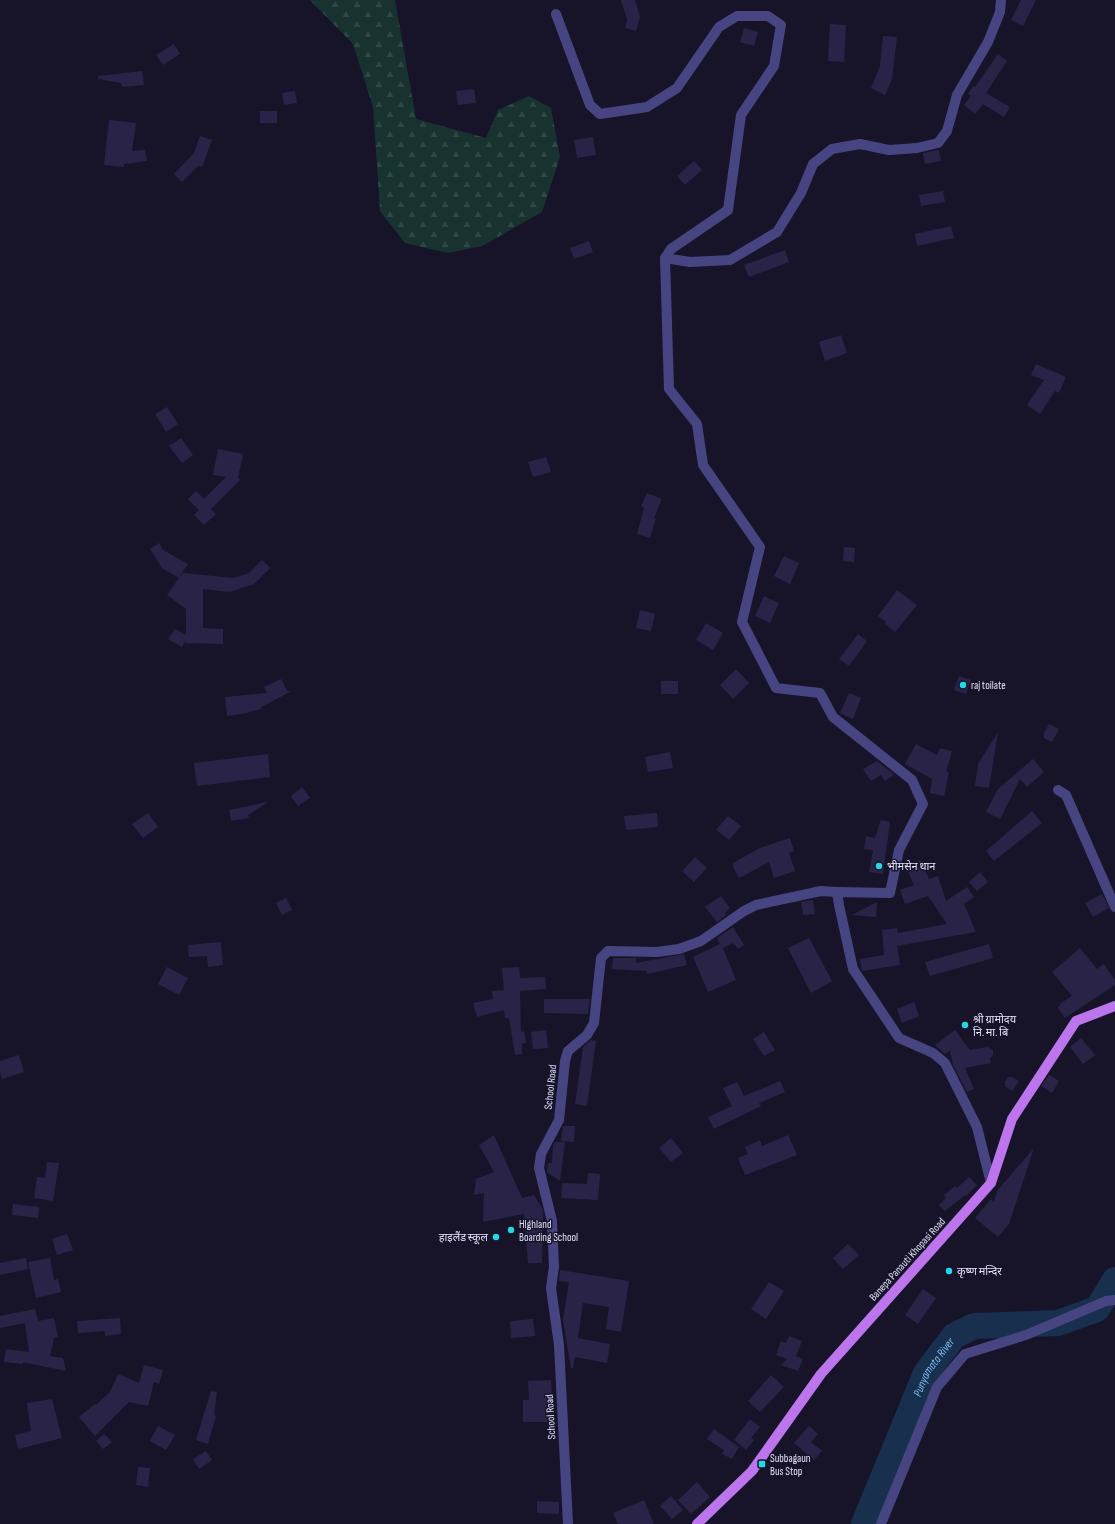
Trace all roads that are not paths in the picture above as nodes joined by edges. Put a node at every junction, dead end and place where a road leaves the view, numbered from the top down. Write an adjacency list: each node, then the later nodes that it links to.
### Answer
1 (1001, 0): 3 (street)
2 (556, 14): 3 (street)
3 (665, 258): 5 (street, School Road)
4 (1058, 790): 6 (street)
5 (837, 892): 8 (street); 10 (street, School Road)
6 (1115, 907)
7 (1115, 1006): 8 (main road, Banepa Panauti Khopasi Road)
8 (991, 1183): 11 (main road, Banepa Panauti Khopasi Road)
9 (1115, 1300): 12 (street)
10 (568, 1524)
11 (697, 1524)
12 (881, 1524)

